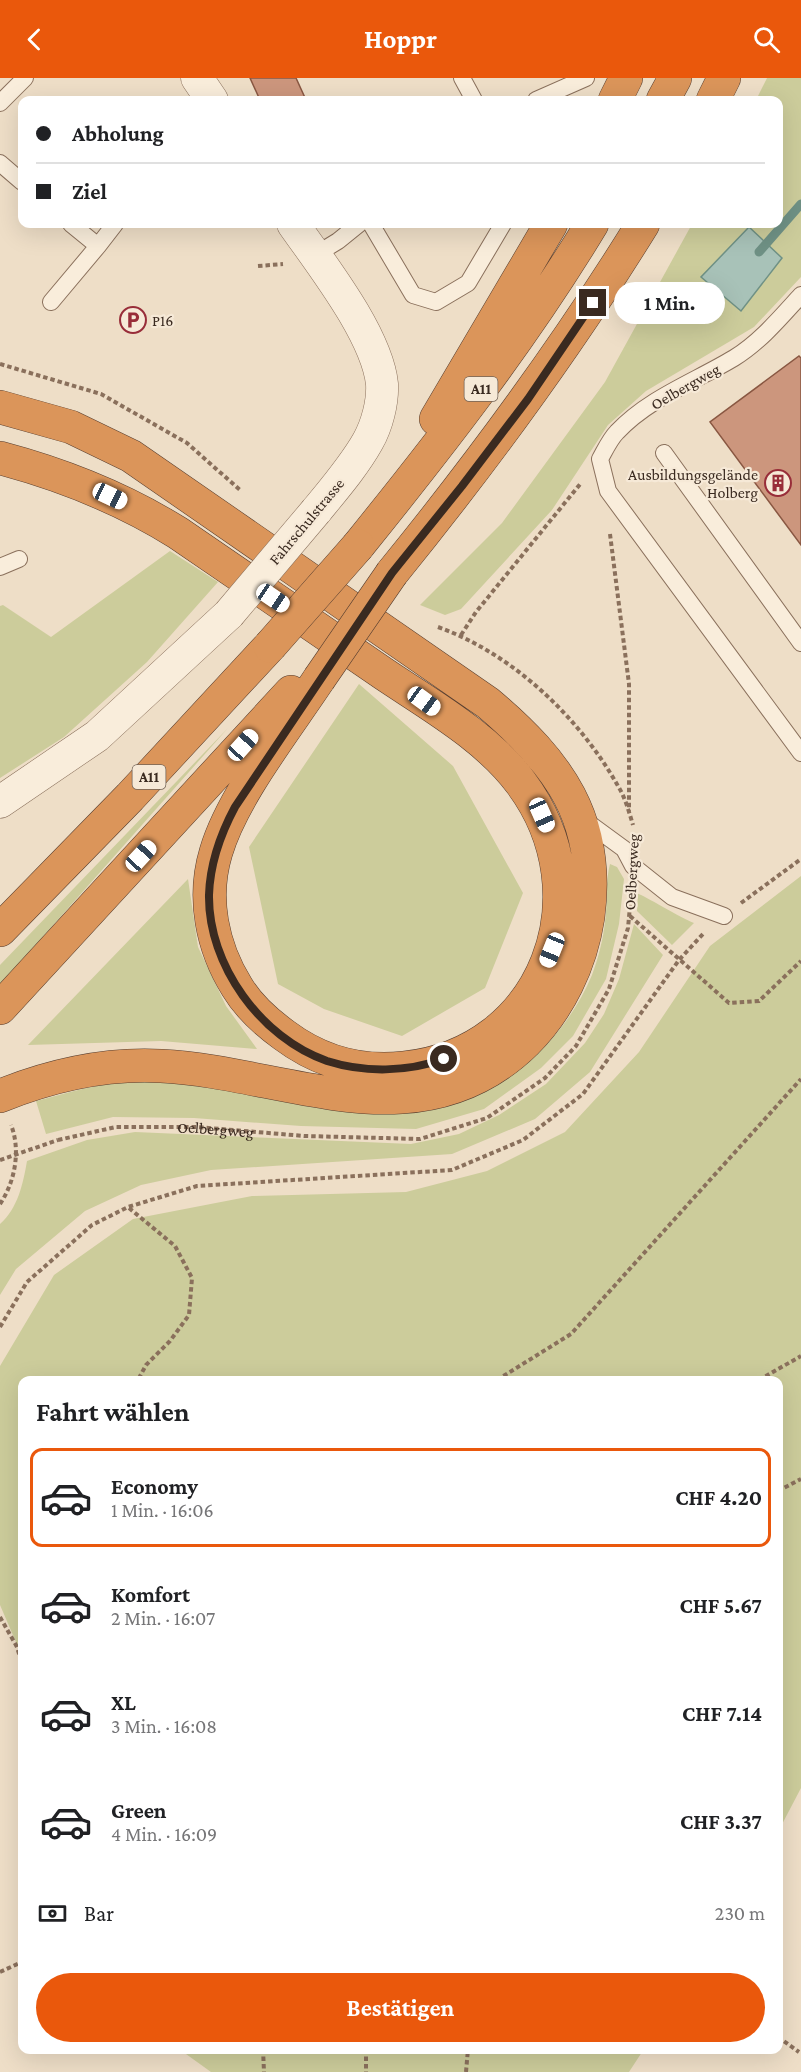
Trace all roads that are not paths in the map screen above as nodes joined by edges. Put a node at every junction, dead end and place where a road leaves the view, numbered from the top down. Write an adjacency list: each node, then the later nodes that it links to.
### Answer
1 (25, 78): 14 (lane)
2 (197, 78): 8 (street)
3 (462, 78): 9 (lane)
4 (586, 78): 10 (lane)
5 (626, 78): 11 (highway)
6 (675, 78): 12 (highway)
7 (724, 78): 13 (highway)
8 (209, 96)
9 (472, 96)
10 (545, 96)
11 (617, 96)
12 (665, 96)
13 (715, 96)
14 (0, 103)
15 (0, 163): 16 (lane)
16 (18, 179)
17 (76, 228): 26 (lane)
18 (112, 228): 26 (lane)
19 (296, 228): 27 (street, Fahrschulstrasse)
20 (354, 228): 27 (lane)
21 (374, 228): 22 (lane)
22 (501, 228)
23 (549, 228): 33 (highway)
24 (589, 228): 33 (highway, A11)
25 (640, 228): 37 (highway, A11, bridge)
26 (98, 246): 29 (lane)
27 (315, 255): 39 (street, Fahrschulstrasse, bridge)
28 (801, 295): 38 (lane, Oelbergweg)
29 (51, 303)
30 (0, 407): 40 (highway)
31 (664, 453): 36 (lane)
32 (0, 458): 37 (highway)
33 (363, 541): 42 (highway, A11, bridge)
34 (19, 559): 35 (lane)
35 (0, 567)
36 (801, 643)
37 (314, 675): 43 (highway, A11)
38 (801, 753)
39 (0, 802)
40 (580, 817): 41 (lane); 44 (highway)
41 (724, 916)
42 (0, 930)
43 (0, 1008)
44 (5, 1109)

